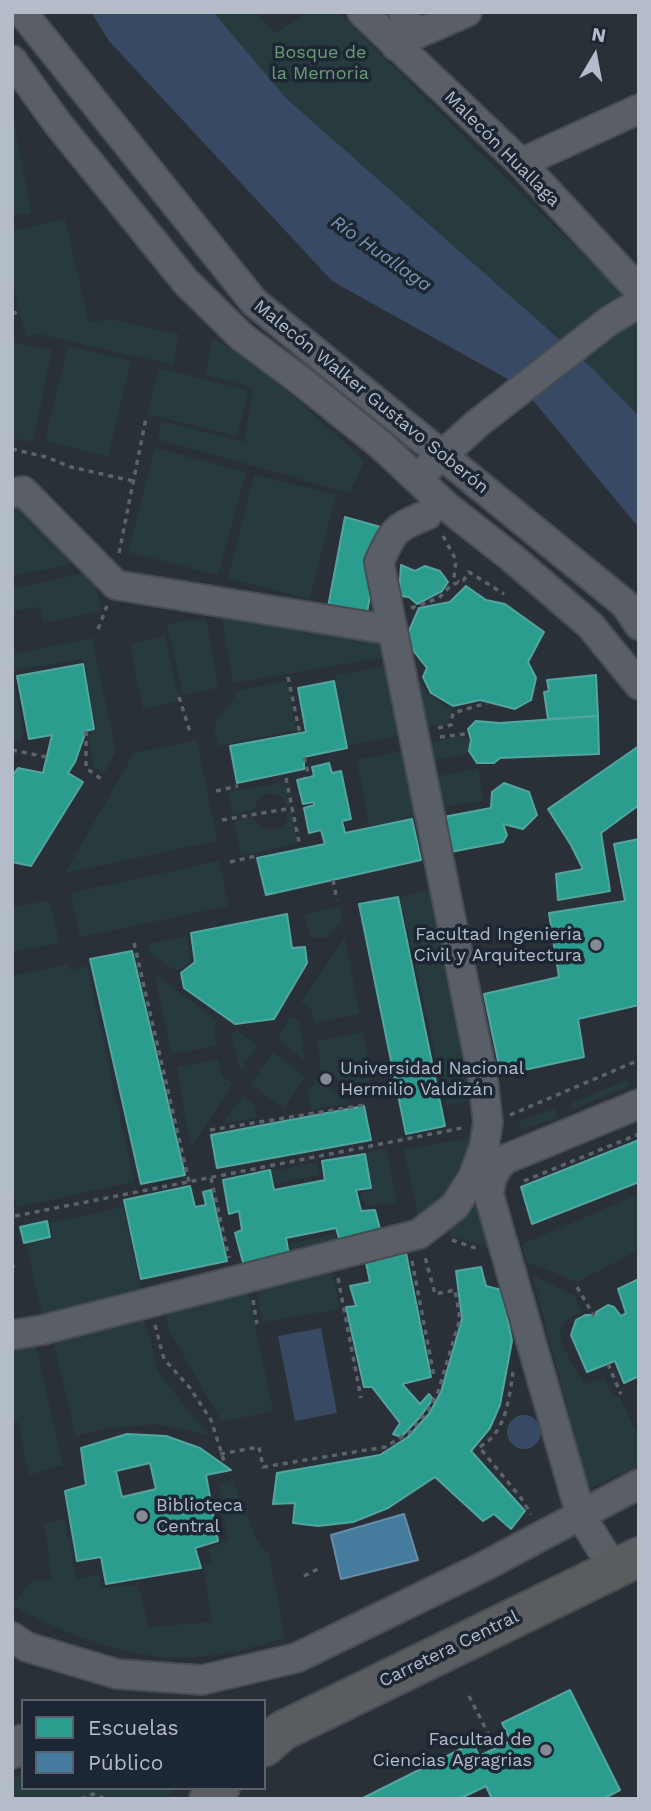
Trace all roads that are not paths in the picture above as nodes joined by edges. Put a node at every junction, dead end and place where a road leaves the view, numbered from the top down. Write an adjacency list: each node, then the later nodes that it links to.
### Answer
1 (22, 12): 10 (street, Malecón Walker Gustavo Soberón)
2 (362, 12): 4 (street, Malecón Huallaga)
3 (467, 12): 4 (street)
4 (404, 31): 7 (street, Malecón Huallaga)
5 (12, 61): 15 (street)
6 (639, 108): 7 (street)
7 (521, 163): 8 (street, Malecón Huallaga)
8 (639, 290)
9 (639, 303): 10 (street)
10 (432, 464): 13 (street, Malecón Walker Gustavo Soberón)
11 (12, 493): 14 (street)
12 (427, 515): 14 (street)
13 (639, 625)
14 (393, 638): 17 (street)
15 (639, 685)
16 (639, 1104): 19 (street)
17 (12, 1335)
18 (639, 1484): 19 (street)
19 (581, 1516): 20 (street); 21 (street)
20 (626, 1563): 22 (highway, Carretera Central)
21 (12, 1637)
22 (269, 1742)

